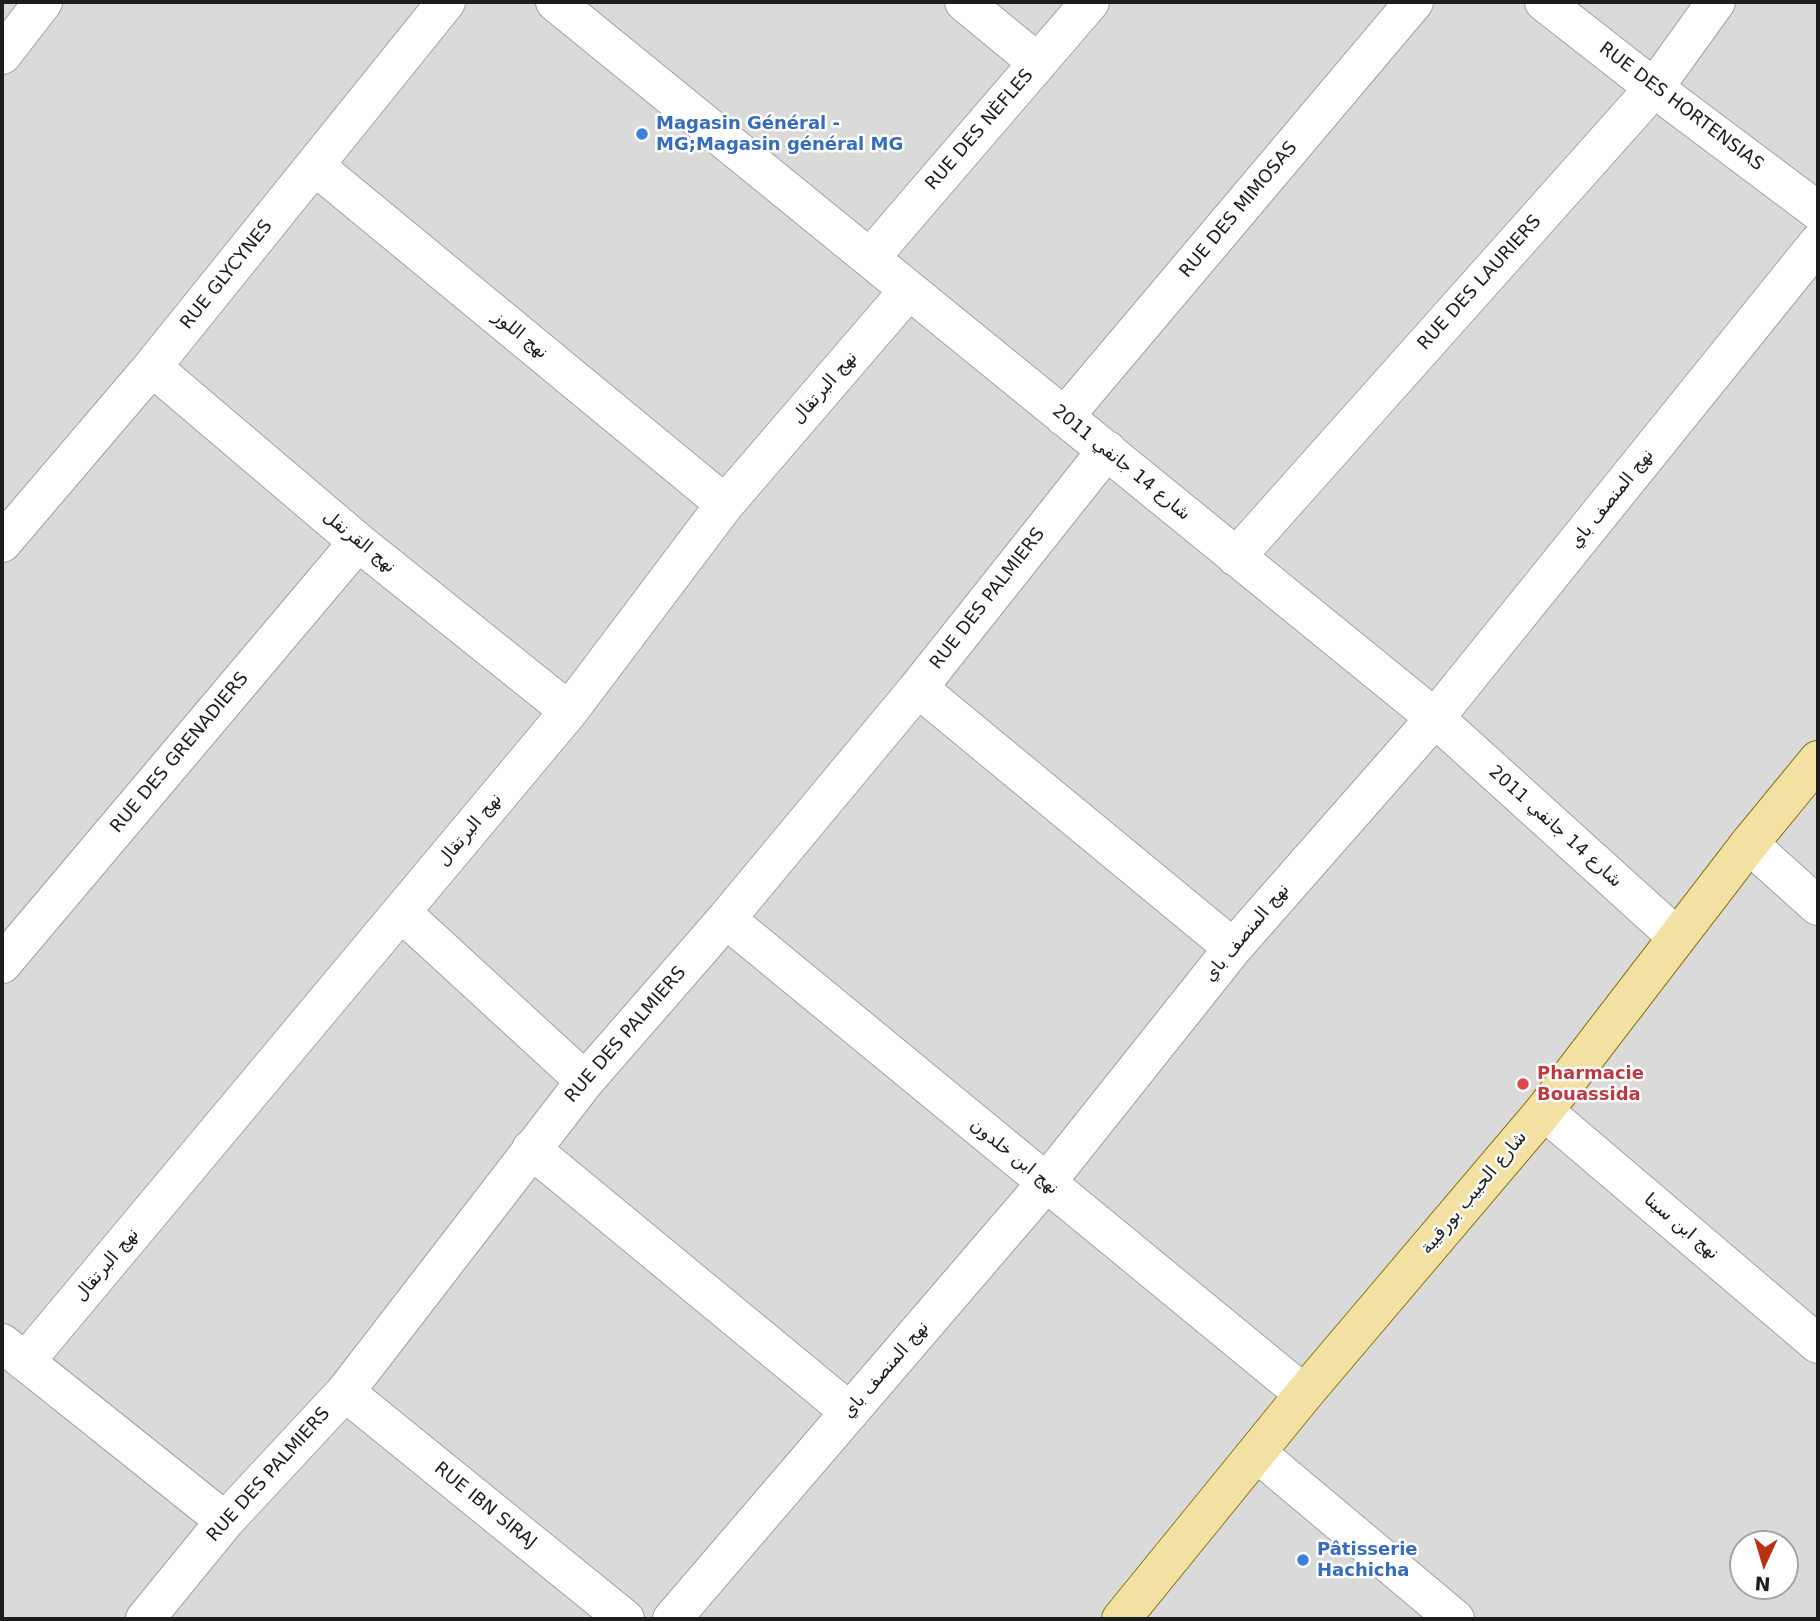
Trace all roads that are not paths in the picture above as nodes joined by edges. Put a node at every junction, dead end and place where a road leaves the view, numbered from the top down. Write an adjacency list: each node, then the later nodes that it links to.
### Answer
1 (43, 2): 9 (street)
2 (446, 2): 12 (street, RUE GLYCYNES)
3 (555, 2): 15 (street, شارع 14 جانفي 2011)
4 (964, 2): 10 (street)
5 (1090, 2): 10 (street, RUE DES NÈFLES)
6 (1414, 2): 18 (street, RUE DES MIMOSAS)
7 (1544, 2): 11 (street, RUE DES HORTENSIAS)
8 (1716, 2): 11 (street, RUE DES LAURIERS)
9 (2, 55)
10 (1038, 63): 15 (street, RUE DES NÈFLES)
11 (1654, 89): 13 (street, RUE DES HORTENSIAS); 23 (street, RUE DES LAURIERS)
12 (315, 166): 17 (street, RUE GLYCYNES); 20 (street, نهج اللوز)
13 (1818, 211)
14 (1818, 243): 26 (street, نهج المنصف باي)
15 (870, 258): 16 (street, شارع 14 جانفي 2011)
16 (908, 291): 18 (street, شارع 14 جانفي 2011); 20 (street, نهج البرتقال)
17 (152, 367): 21 (street, نهج القرنفل); 22 (street, RUE GLYCYNES)
18 (1064, 417): 19 (street, شارع 14 جانفي 2011)
19 (1107, 450): 23 (street, شارع 14 جانفي 2011); 24 (street, RUE DES PALMIERS)
20 (725, 504): 25 (street, نهج البرتقال)
21 (358, 542): 25 (street, نهج القرنفل); 34 (street, RUE DES GRENADIERS)
22 (2, 543)
23 (1236, 557): 26 (street, شارع 14 جانفي 2011)
24 (918, 688): 31 (street, RUE DES PALMIERS); 33 (street)
25 (569, 711): 30 (street, نهج البرتقال)
26 (1434, 718): 32 (street, شارع 14 جانفي 2011); 33 (street, نهج المنصف باي)
27 (1818, 760): 28 (main road, شارع الحبيب بورقيبة)
28 (1749, 844): 29 (street); 32 (main road, شارع الحبيب بورقيبة)
29 (1818, 906)
30 (401, 912): 35 (street); 40 (street, نهج البرتقال)
31 (726, 919): 35 (street, RUE DES PALMIERS); 38 (street, نهج ابن خلدون)
32 (1677, 937): 36 (main road, شارع الحبيب بورقيبة)
33 (1233, 948): 38 (street, نهج المنصف باي)
34 (2, 964)
35 (585, 1081): 37 (street, RUE DES PALMIERS)
36 (1544, 1111): 39 (street, نهج ابن سينا); 42 (main road, شارع الحبيب بورقيبة)
37 (531, 1149): 41 (street, RUE DES PALMIERS); 43 (street)
38 (1046, 1183): 42 (street, نهج ابن خلدون); 43 (street, نهج المنصف باي)
39 (1818, 1344)
40 (13, 1353): 45 (street)
41 (345, 1392): 45 (street, RUE DES PALMIERS); 47 (street, RUE IBN SIRAJ)
42 (1304, 1394): 44 (main road, شارع الحبيب بورقيبة)
43 (850, 1412): 48 (street, نهج المنصف باي)
44 (1257, 1454): 49 (main road, شارع الحبيب بورقيبة); 50 (street)
45 (225, 1521): 46 (street, RUE DES PALMIERS)
46 (164, 1613)
47 (625, 1619)
48 (672, 1619)
49 (1121, 1619)
50 (1455, 1619)

